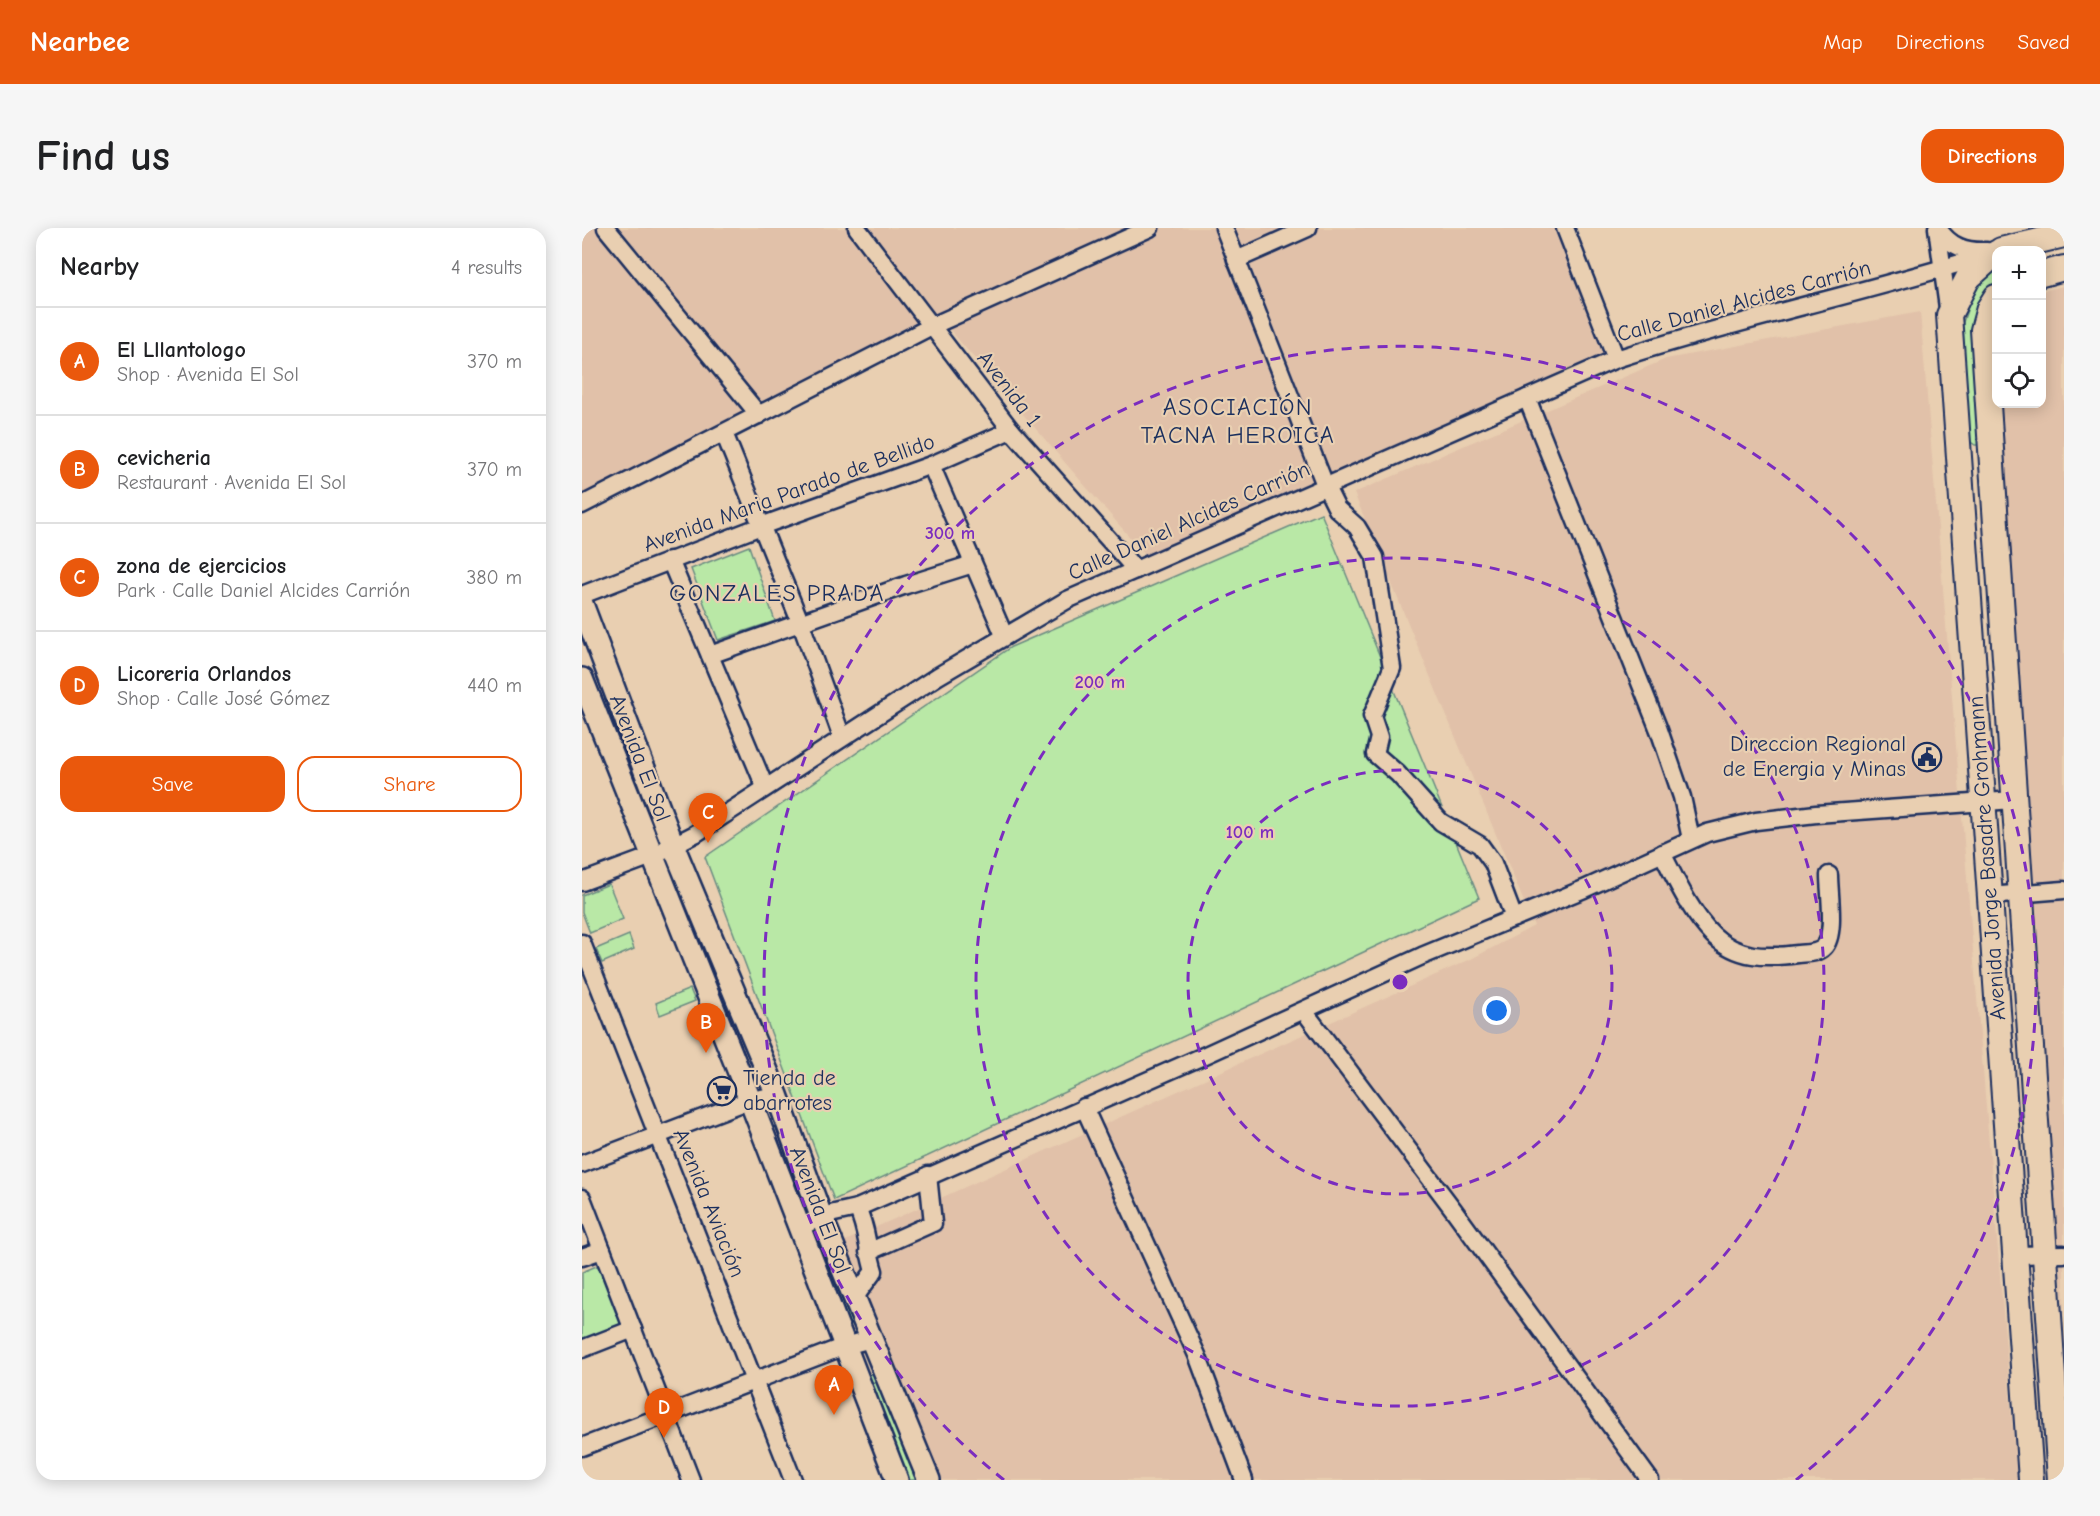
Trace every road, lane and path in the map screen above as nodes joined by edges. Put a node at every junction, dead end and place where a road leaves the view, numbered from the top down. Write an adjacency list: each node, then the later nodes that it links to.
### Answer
1 (606, 228): 23 (street)
2 (857, 228): 20 (street, Avenida 1)
3 (1150, 228): 20 (street)
4 (1224, 228): 13 (street)
5 (1308, 228): 13 (street)
6 (1565, 228): 21 (street)
7 (1938, 228): 10 (street); 15 (street)
8 (2064, 235): 9 (highway)
9 (2019, 246)
10 (1992, 251)
11 (1992, 253): 15 (street, Calle Daniel Alcides Carrión)
12 (1992, 256): 19 (highway)
13 (1236, 260): 29 (street)
14 (2064, 268): 16 (highway)
15 (1943, 269): 17 (street, Calle Daniel Alcides Carrión); 19 (street)
16 (2046, 273)
17 (1911, 279): 19 (street); 21 (street, Calle Daniel Alcides Carrión)
18 (1994, 300): 26 (highway, Avenida Jorge Basadre Grohmann)
19 (1949, 315): 27 (highway, Avenida Jorge Basadre Grohmann)
20 (932, 326): 23 (street); 24 (street, Avenida 1)
21 (1616, 359): 22 (street, Calle Daniel Alcides Carrión)
22 (1527, 398): 29 (street, Calle Daniel Alcides Carrión); 45 (street)
23 (759, 415): 25 (street)
24 (1011, 430): 28 (street, Avenida Maria Parado de Bellido); 34 (street, Avenida 1)
25 (724, 433): 30 (street); 31 (street)
26 (1991, 448): 27 (highway); 43 (highway, Avenida Jorge Basadre Grohmann)
27 (1960, 451): 44 (highway, Avenida Jorge Basadre Grohmann)
28 (931, 465): 31 (street, Avenida Maria Parado de Bellido); 33 (street)
29 (1325, 485): 34 (street, Calle Daniel Alcides Carrión); 54 (street)
30 (582, 505)
31 (761, 526): 32 (street, Avenida Maria Parado de Bellido); 37 (street)
32 (670, 560): 35 (street, Avenida Maria Parado de Bellido); 39 (street)
33 (973, 564): 37 (street); 38 (street)
34 (1136, 570): 38 (street, Calle Daniel Alcides Carrión)
35 (582, 595)
36 (582, 604): 46 (main road, Avenida El Sol)
37 (801, 624): 39 (street); 41 (street)
38 (1004, 636): 41 (street, Calle Daniel Alcides Carrión)
39 (710, 655): 42 (street)
40 (582, 679): 48 (main road, Avenida El Sol)
41 (842, 736): 42 (street, Calle Daniel Alcides Carrión)
42 (765, 787): 46 (street, Calle Daniel Alcides Carrión)
43 (2014, 800): 44 (street); 52 (highway, Avenida Jorge Basadre Grohmann)
44 (1982, 803): 45 (street); 53 (highway, Avenida Jorge Basadre Grohmann)
45 (1691, 839): 47 (street)
46 (673, 845): 48 (street, Calle Daniel Alcides Carrión); 57 (main road, Avenida El Sol)
47 (1662, 853): 49 (street); 54 (street)
48 (652, 856): 50 (street, Calle Daniel Alcides Carrión); 58 (main road, Avenida El Sol)
49 (1829, 875)
50 (582, 882)
51 (2064, 890): 52 (street)
52 (2020, 894): 53 (street); 70 (highway, Avenida Jorge Basadre Grohmann)
53 (1989, 896): 69 (highway, Avenida Jorge Basadre Grohmann)
54 (1514, 918): 56 (street)
55 (582, 943): 60 (street, Avenida Aviación)
56 (1304, 1011): 59 (street); 85 (street)
57 (777, 1095): 58 (street); 65 (main road, Avenida El Sol)
58 (750, 1100): 60 (street); 66 (main road, Avenida El Sol)
59 (1084, 1107): 62 (street); 84 (street)
60 (658, 1134): 61 (street); 77 (street, Avenida Aviación)
61 (582, 1164)
62 (928, 1175): 64 (street); 68 (street)
63 (582, 1198): 67 (street)
64 (857, 1208): 65 (street); 68 (street)
65 (821, 1216): 66 (street); 72 (main road, Avenida El Sol)
66 (800, 1228): 75 (main road, Avenida El Sol)
67 (602, 1250): 71 (street); 73 (street)
68 (868, 1252): 72 (street)
69 (2015, 1255): 70 (street); 86 (highway, Avenida Jorge Basadre Grohmann)
70 (2054, 1255): 87 (highway, Avenida Jorge Basadre Grohmann)
71 (582, 1257)
72 (855, 1297): 74 (main road, Avenida El Sol)
73 (633, 1329): 76 (street); 78 (street)
74 (871, 1339): 75 (street); 83 (main road, Avenida El Sol)
75 (845, 1346): 77 (street); 82 (main road, Avenida El Sol)
76 (582, 1348)
77 (755, 1382): 78 (street); 81 (street, Avenida Aviación)
78 (666, 1415): 79 (street); 80 (street)
79 (582, 1447)
80 (691, 1480)
81 (793, 1480)
82 (897, 1480)
83 (929, 1480)
84 (1244, 1480)
85 (1650, 1480)
86 (2031, 1480)
87 (2060, 1480)

